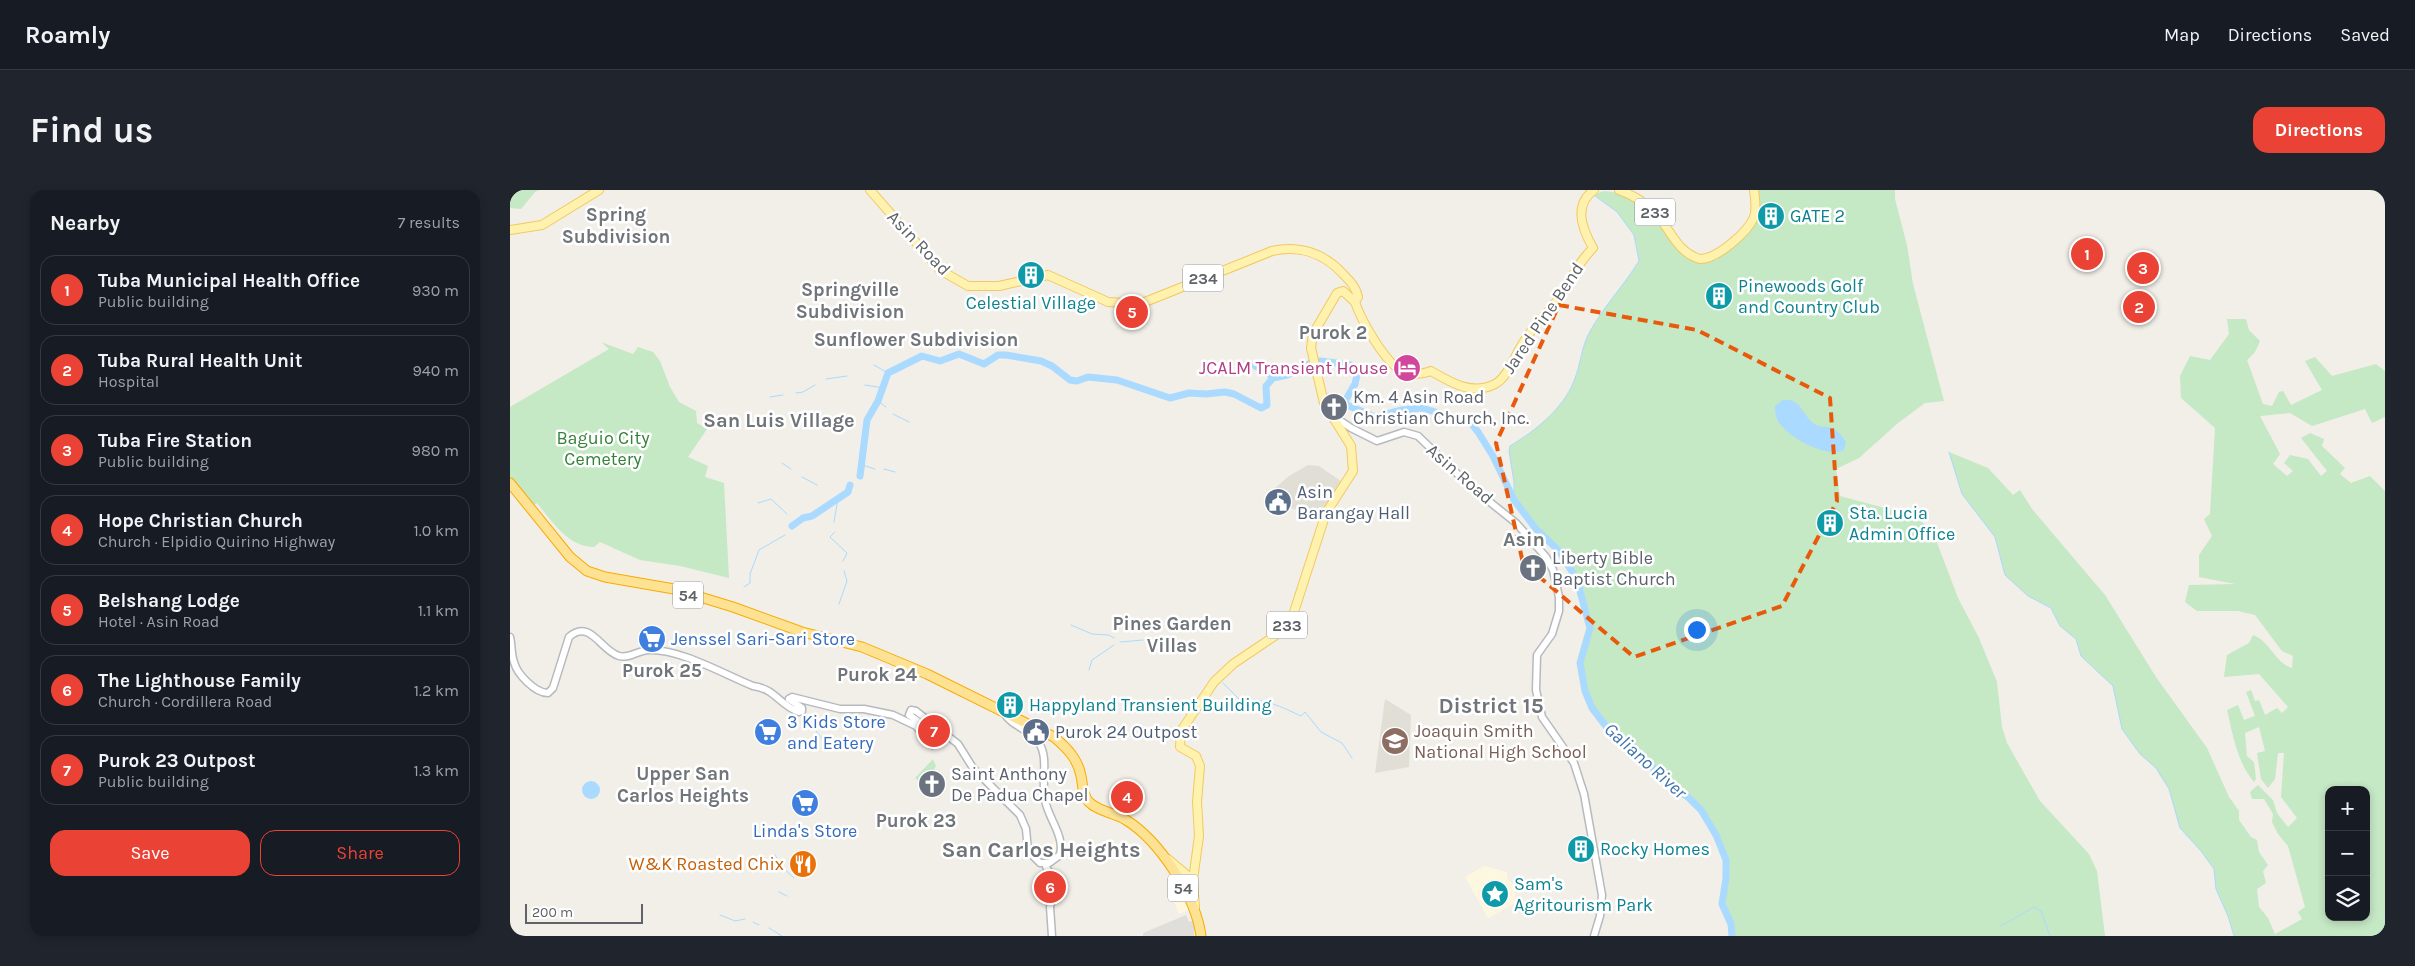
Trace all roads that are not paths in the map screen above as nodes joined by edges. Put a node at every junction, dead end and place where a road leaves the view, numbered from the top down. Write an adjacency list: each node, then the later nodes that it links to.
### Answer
1 (599, 190): 6 (main road)
2 (870, 190): 7 (main road, Asin Road / 234)
3 (1619, 190): 4 (main road, 233)
4 (1754, 190)
5 (1591, 192): 7 (main road, Jared Pine Bend)
6 (510, 230)
7 (1355, 302): 8 (main road, 233)
8 (1329, 413): 14 (main road, 233); 18 (street, Asin Road)
9 (510, 483): 11 (highway, 54)
10 (510, 638): 13 (street)
11 (1002, 711): 12 (highway, 54); 13 (street)
12 (1161, 853): 14 (main road); 15 (highway, 54)
13 (1045, 863): 16 (street)
14 (1193, 880): 15 (main road, 233)
15 (1195, 912): 17 (highway, 54)
16 (1052, 936)
17 (1201, 936)
18 (1594, 936)

